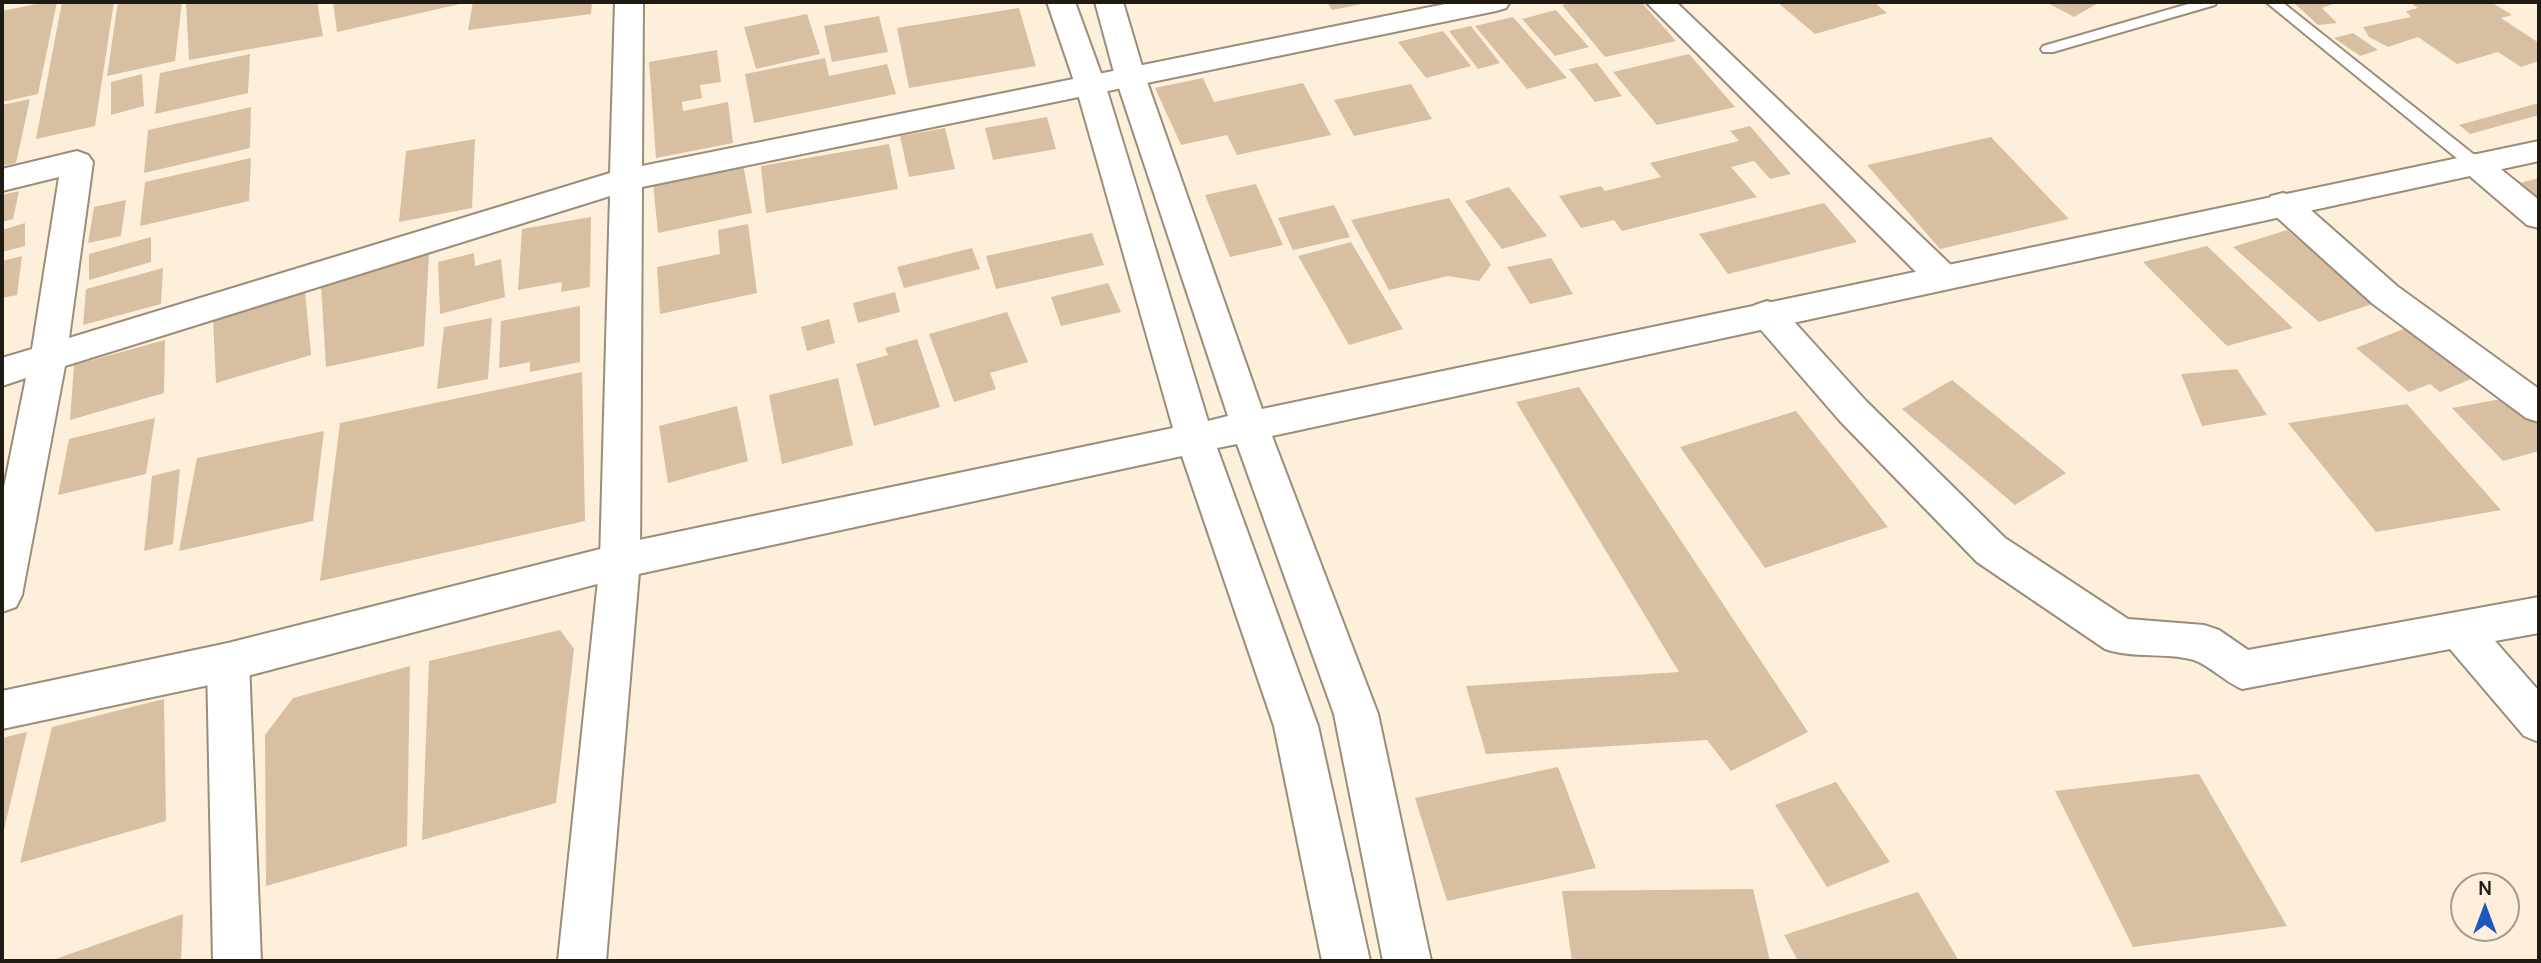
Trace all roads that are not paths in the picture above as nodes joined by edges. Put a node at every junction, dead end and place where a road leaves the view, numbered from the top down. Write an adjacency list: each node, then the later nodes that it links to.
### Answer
1 (629, 2): 14 (street)
2 (1061, 2): 10 (street)
3 (1109, 2): 9 (street)
4 (1496, 2): 9 (street)
5 (1660, 2): 17 (street)
6 (2210, 2): 8 (lane)
7 (2273, 2): 12 (lane)
8 (2048, 49)
9 (1130, 76): 10 (street); 22 (street)
10 (1091, 87): 14 (street); 23 (street)
11 (2539, 151): 12 (street)
12 (2476, 165): 15 (street); 16 (street)
13 (2, 180): 19 (street)
14 (625, 180): 19 (street); 24 (street)
15 (2283, 204): 17 (street); 21 (street)
16 (2539, 217)
17 (1942, 277): 18 (street)
18 (1767, 314): 22 (street); 27 (street)
19 (48, 359): 20 (street); 25 (street)
20 (2, 372)
21 (2539, 408)
22 (1250, 425): 23 (street); 34 (street)
23 (1194, 436): 24 (street); 33 (street)
24 (620, 561): 28 (street); 32 (street)
25 (2, 595)
26 (2539, 615): 27 (street)
27 (2459, 630): 30 (street)
28 (228, 662): 29 (street); 31 (street)
29 (2, 710)
30 (2539, 722)
31 (237, 961)
32 (582, 961)
33 (1346, 961)
34 (1407, 961)

